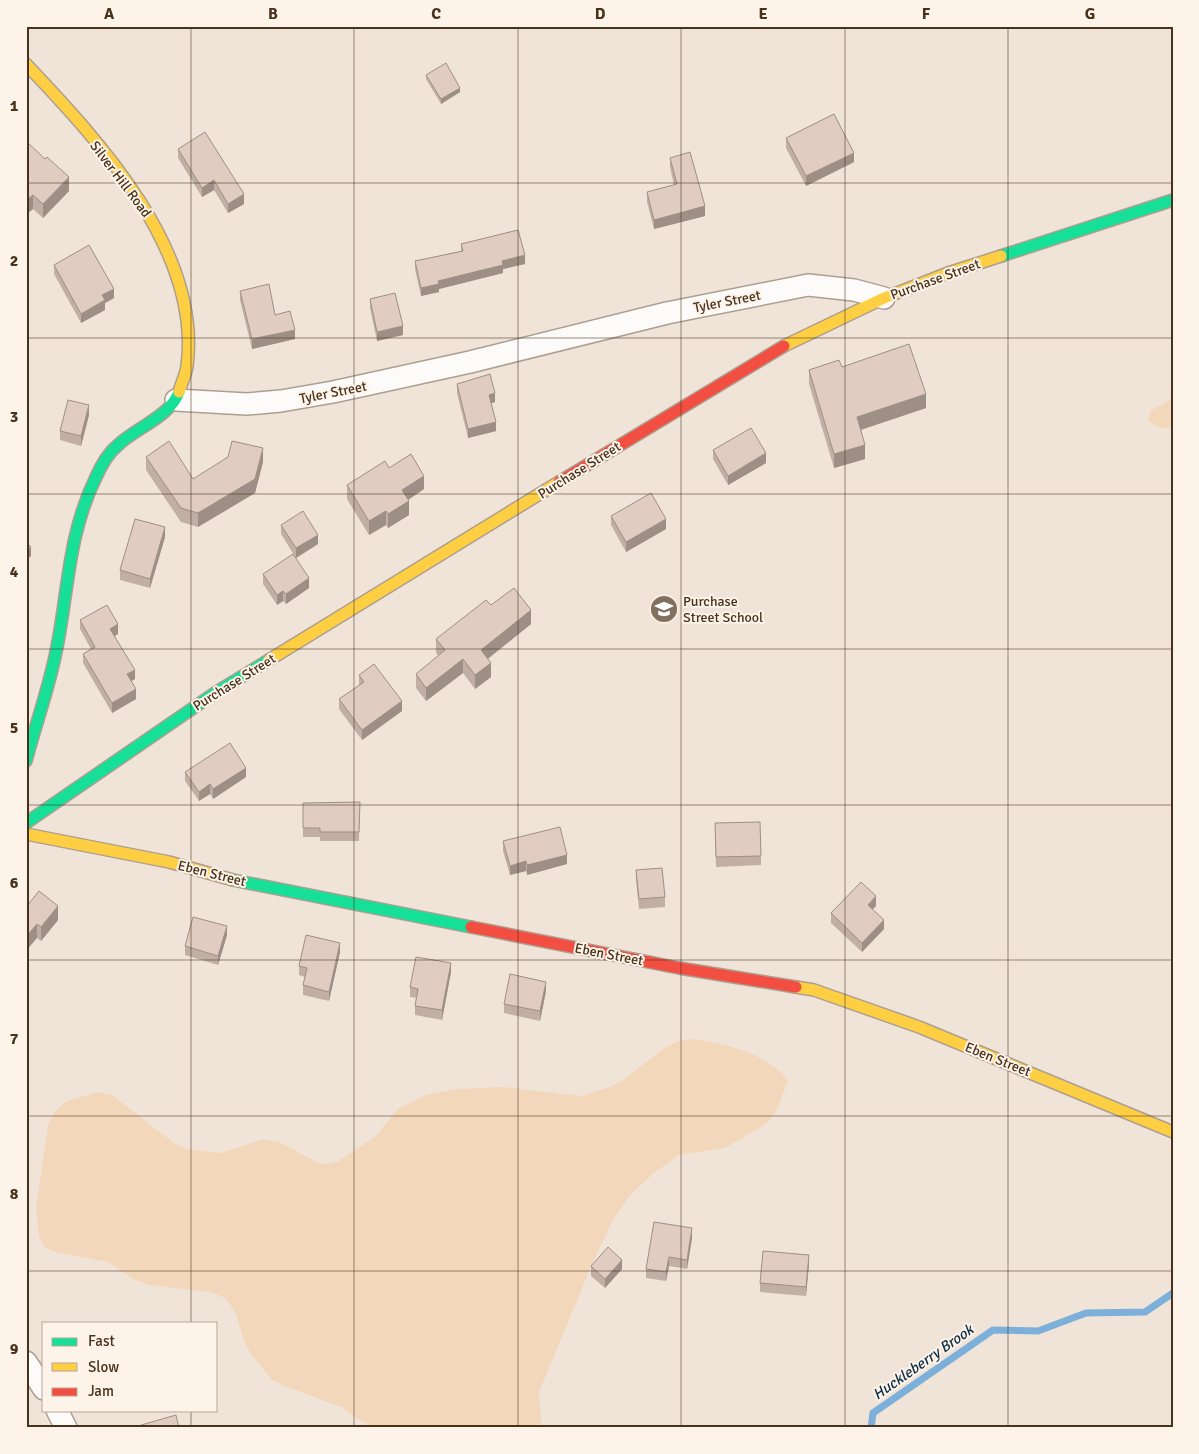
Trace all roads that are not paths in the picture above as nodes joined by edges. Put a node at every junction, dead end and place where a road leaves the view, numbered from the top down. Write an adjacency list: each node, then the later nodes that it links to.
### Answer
1 (26, 64): 4 (street, Silver Hill Road)
2 (1173, 200): 3 (street, Purchase Street)
3 (884, 298): 4 (street, Tyler Street); 6 (street, Purchase Street)
4 (176, 400): 5 (street)
5 (26, 761)
6 (26, 823)
7 (26, 834): 8 (street, Eben Street)
8 (1173, 1132)
9 (26, 1362): 10 (street)
10 (42, 1386)
11 (58, 1412): 12 (street)
12 (66, 1428)

